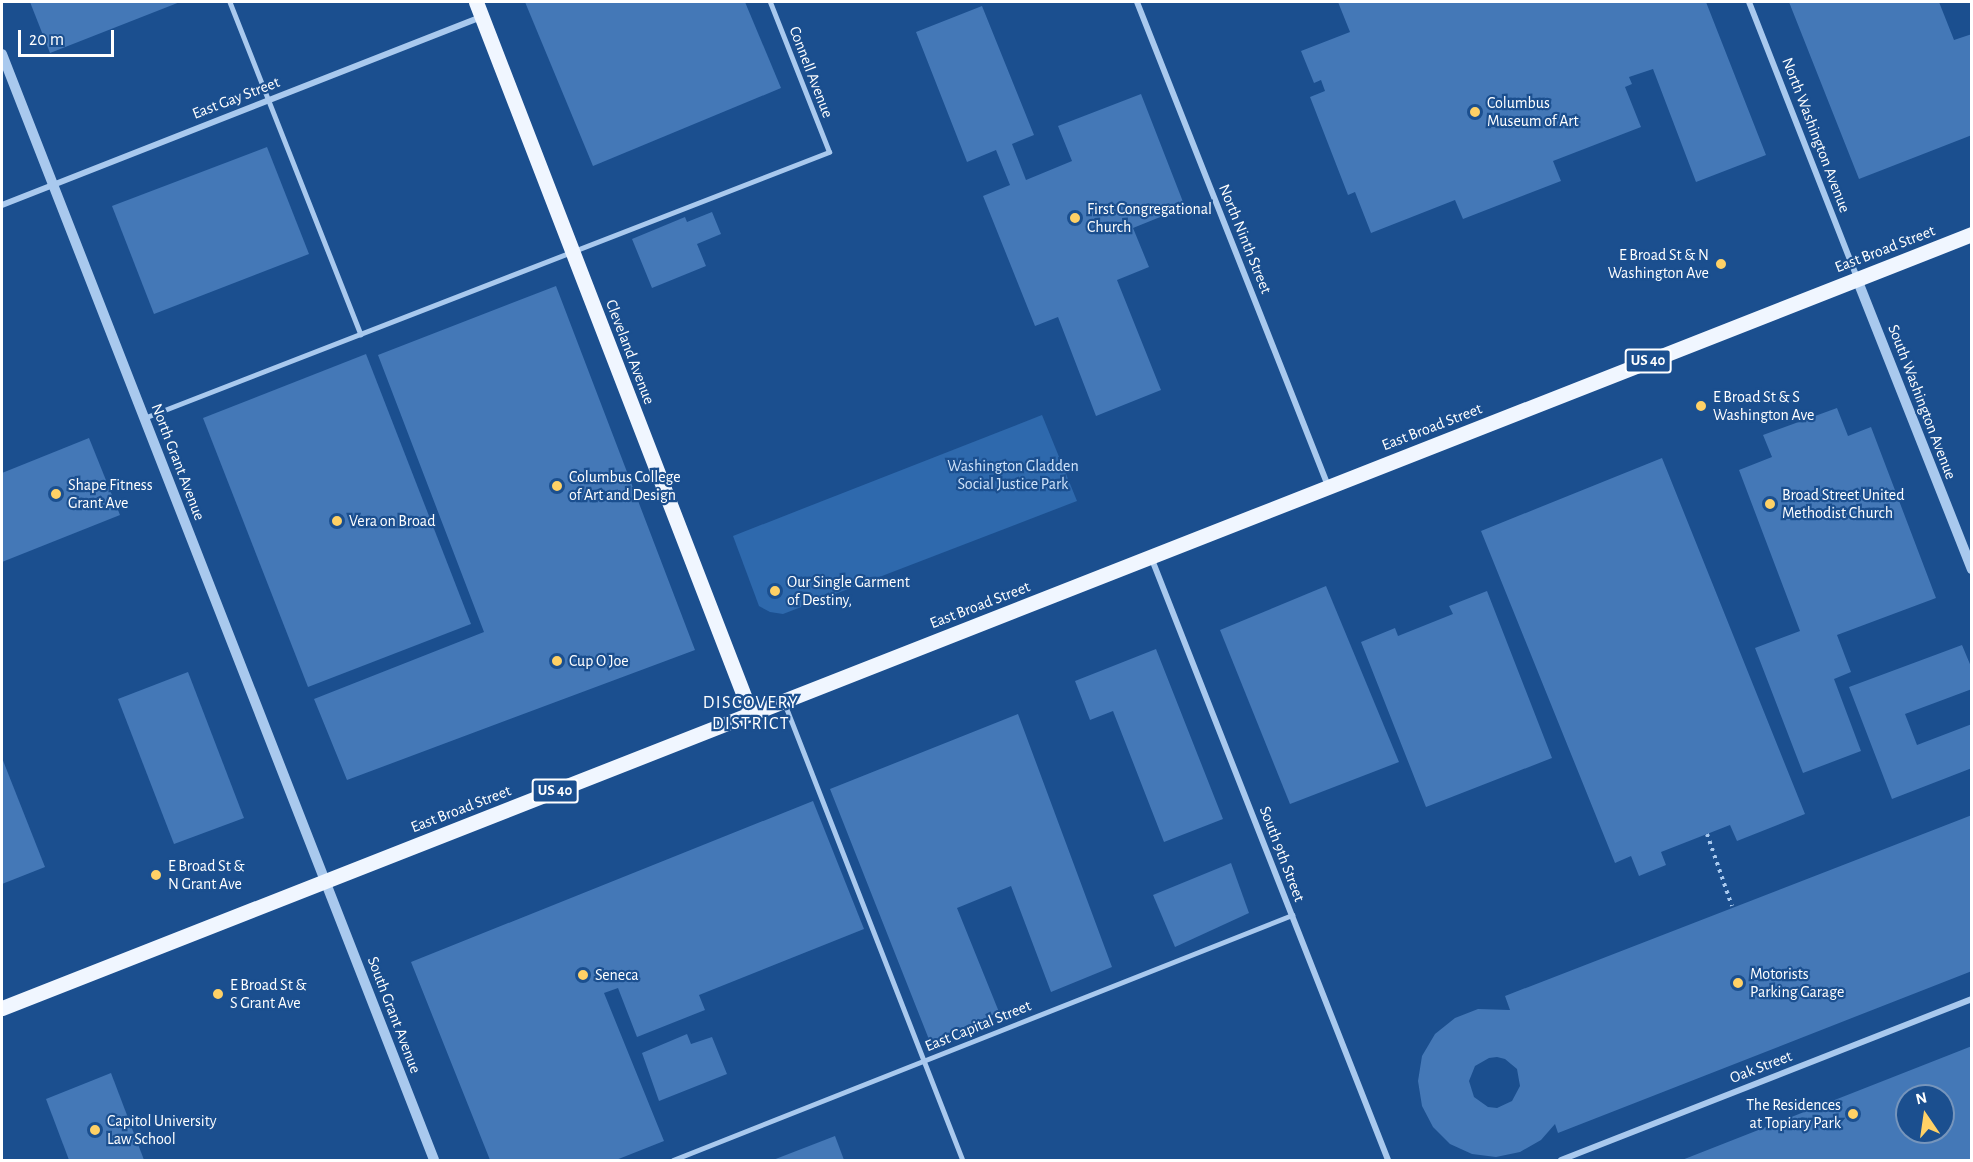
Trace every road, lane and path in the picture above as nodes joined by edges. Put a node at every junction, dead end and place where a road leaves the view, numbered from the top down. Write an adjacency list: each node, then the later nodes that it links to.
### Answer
1 (230, 2): 8 (lane)
2 (476, 2): 6 (main road, Cleveland Avenue)
3 (770, 2): 12 (lane, Connell Avenue)
4 (1137, 2): 16 (street, North Ninth Street)
5 (1749, 2): 13 (street, North Washington Avenue)
6 (481, 16): 8 (street, East Gay Street); 12 (main road, Cleveland Avenue)
7 (2, 54): 9 (street, North Grant Avenue)
8 (268, 100): 9 (street, East Gay Street); 14 (lane)
9 (53, 185): 10 (street, East Gay Street); 15 (street, North Grant Avenue)
10 (2, 206)
11 (1971, 234): 13 (main road, East Broad Street / US 40)
12 (572, 252): 14 (lane); 20 (main road, Cleveland Avenue)
13 (1857, 279): 16 (main road, East Broad Street / US 40); 18 (street, South Washington Avenue)
14 (361, 334): 15 (lane)
15 (144, 418): 22 (street, North Grant Avenue)
16 (1329, 487): 17 (main road, East Broad Street / US 40)
17 (1151, 557): 19 (main road, East Broad Street / US 40); 24 (street, South 9th Street)
18 (1971, 570)
19 (784, 701): 20 (main road, East Broad Street / US 40); 27 (lane)
20 (751, 714): 22 (main road, East Broad Street / US 40)
21 (1707, 834): 23 (path)
22 (326, 881): 26 (main road, East Broad Street / US 40); 28 (street, South Grant Avenue)
23 (1732, 906)
24 (1292, 915): 27 (lane, East Capital Street); 31 (street, South 9th Street)
25 (1971, 999): 32 (street, Oak Street)
26 (2, 1008)
27 (924, 1061): 29 (lane, East Capital Street); 30 (lane)
28 (435, 1161)
29 (672, 1161)
30 (963, 1161)
31 (1388, 1161)
32 (1561, 1161)

